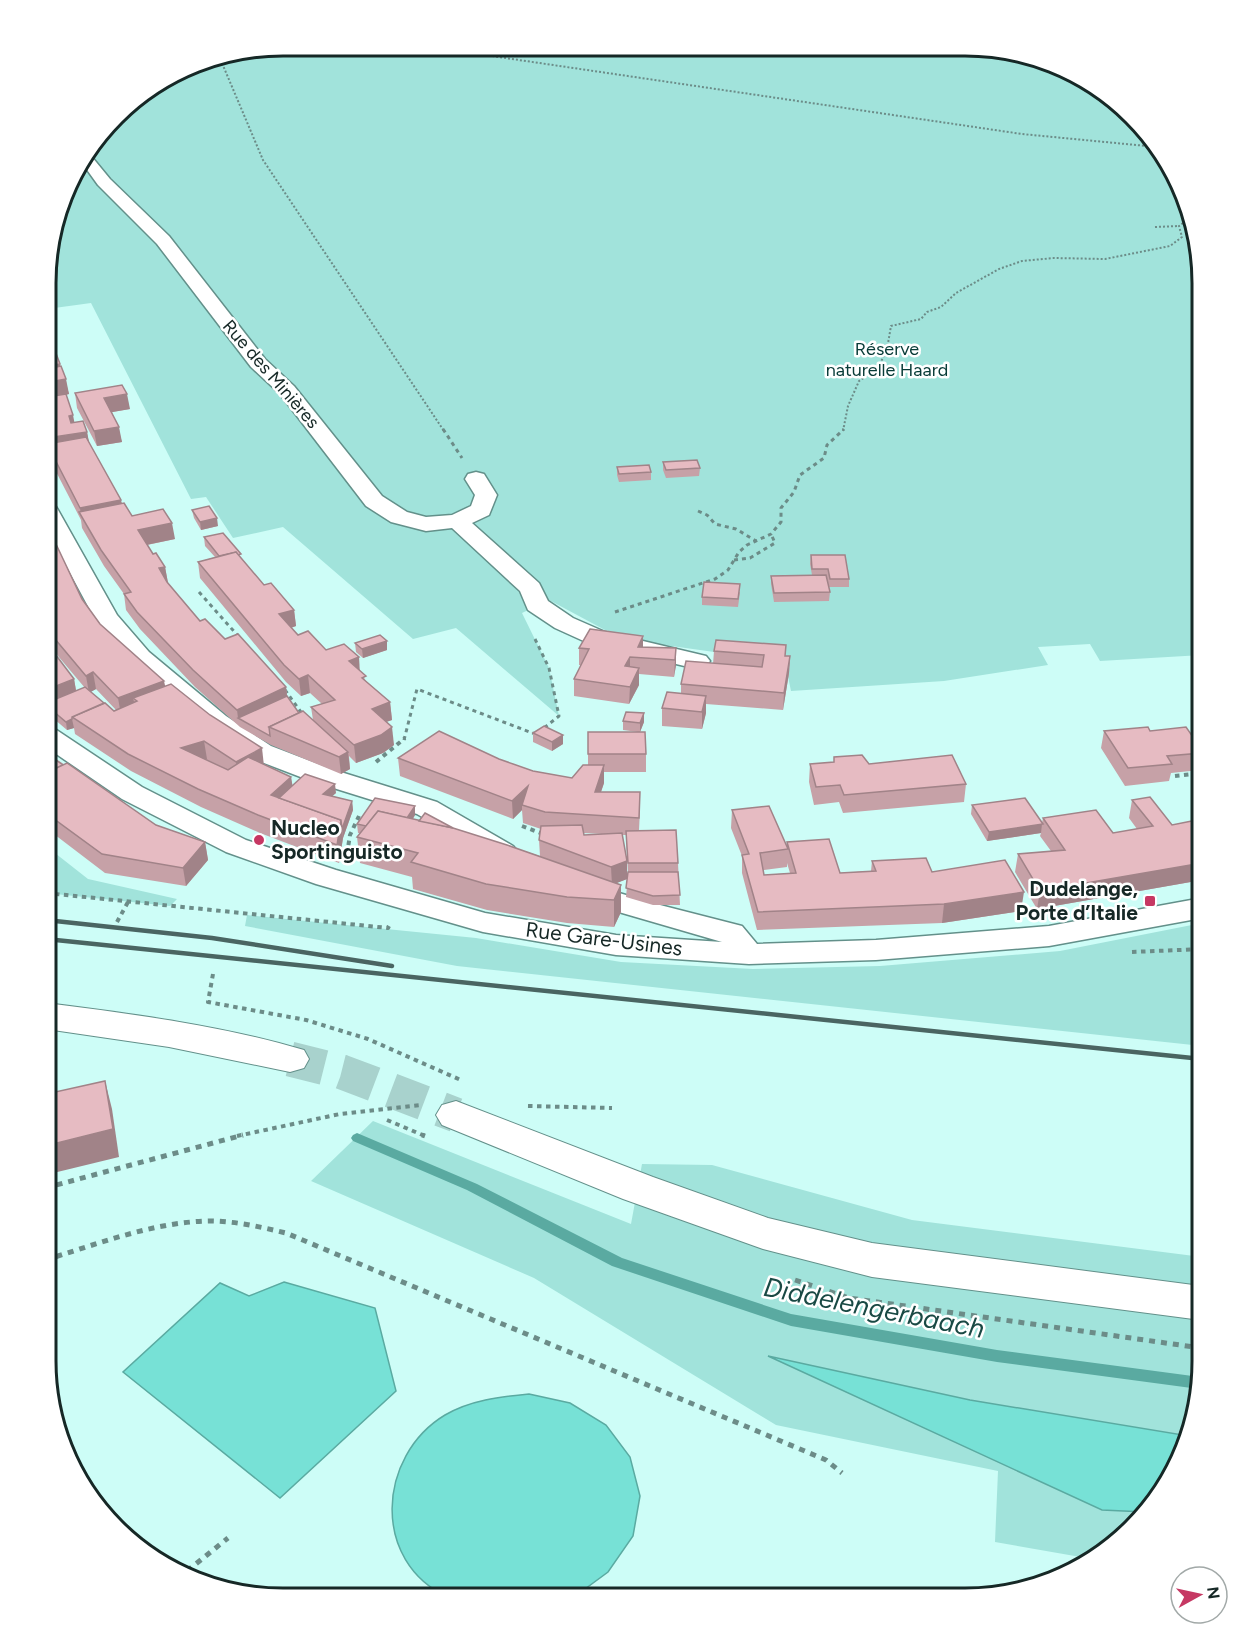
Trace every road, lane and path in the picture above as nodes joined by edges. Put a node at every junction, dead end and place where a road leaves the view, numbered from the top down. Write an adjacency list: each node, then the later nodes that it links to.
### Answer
1 (492, 56): 3 (path)
2 (222, 64): 8 (path)
3 (1146, 146)
4 (90, 163): 10 (street, Rue des Minières)
5 (1184, 223): 6 (path)
6 (1179, 226): 7 (path); 12 (path)
7 (1155, 227)
8 (476, 479): 10 (street, Rue des Minières)
9 (698, 511): 13 (path)
10 (457, 521): 18 (street)
11 (56, 526): 25 (street)
12 (771, 534): 13 (path); 14 (path)
13 (757, 542): 14 (path)
14 (734, 560): 16 (path)
15 (199, 592): 17 (path)
16 (606, 615)
17 (243, 642)
18 (697, 661)
19 (549, 668): 25 (path)
20 (280, 683): 21 (path)
21 (304, 718)
22 (56, 742): 29 (street, Rue Gare-Usines)
23 (1192, 774): 24 (path)
24 (1175, 776)
25 (371, 779): 28 (street); 29 (path)
26 (513, 823): 27 (path)
27 (545, 835)
28 (520, 862)
29 (326, 877): 36 (street, Rue Gare-Usines)
30 (559, 881): 36 (street)
31 (56, 894): 32 (path)
32 (128, 902): 34 (path); 35 (path)
33 (1192, 910): 36 (street, Rue Gare-Usines)
34 (297, 918)
35 (117, 922)
36 (749, 954)
37 (213, 974): 40 (path)
38 (56, 1017): 39 (main road)
39 (290, 1059)
40 (452, 1101): 43 (path); 45 (main road)
41 (519, 1104): 42 (path)
42 (612, 1108)
43 (56, 1184)
44 (56, 1257): 46 (path)
45 (1192, 1302)
46 (842, 1473)
47 (228, 1538): 48 (path)
48 (191, 1568)

